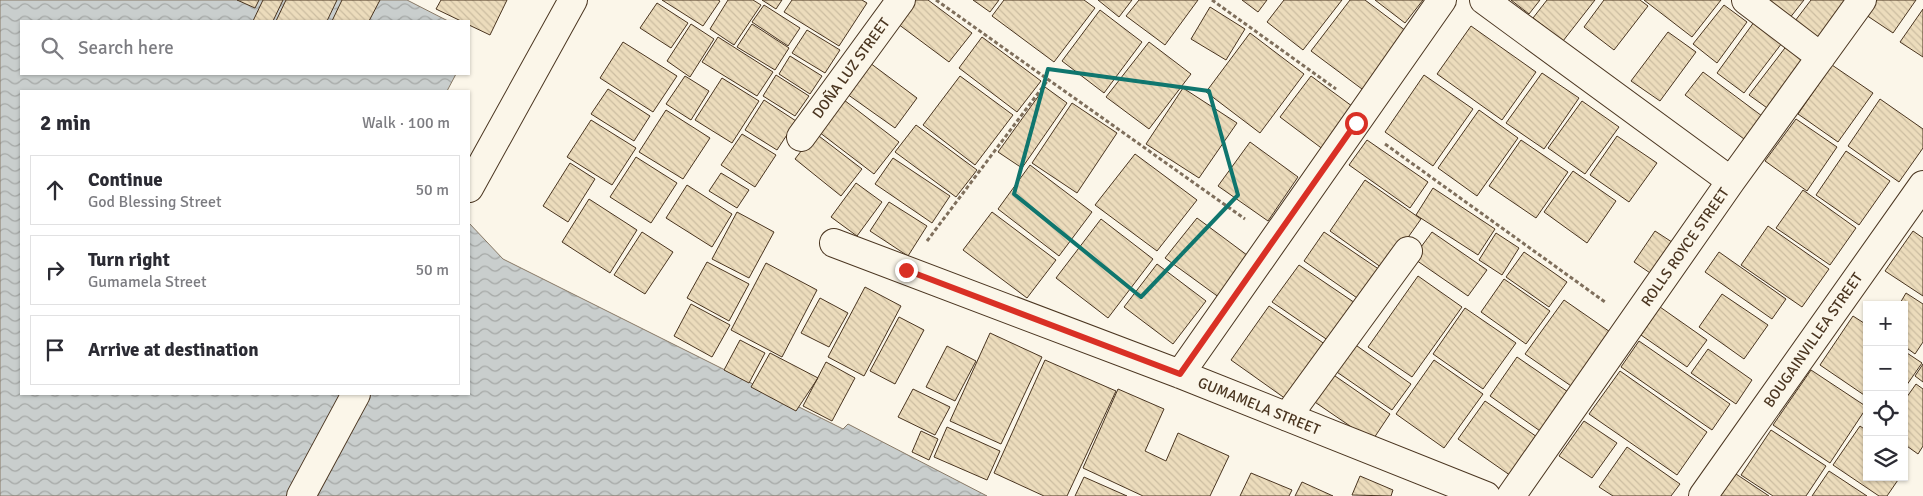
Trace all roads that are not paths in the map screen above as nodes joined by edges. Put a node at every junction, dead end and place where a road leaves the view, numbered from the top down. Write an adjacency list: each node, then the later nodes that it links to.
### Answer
1 (573, 0): 11 (street)
2 (901, 0): 8 (street, DOÑA LUZ STREET)
3 (1442, 0): 14 (street)
4 (1484, 0): 9 (street)
5 (1746, 0): 7 (street)
6 (1862, 0): 7 (street, ROLLS ROYCE STREET)
7 (1821, 56): 9 (street, ROLLS ROYCE STREET)
8 (801, 137)
9 (1731, 181): 19 (street, ROLLS ROYCE STREET)
10 (1923, 185): 20 (street, BOUGAINVILLEA STREET)
11 (470, 186)
12 (834, 243): 14 (street, GUMAMELA STREET)
13 (1408, 251): 16 (street)
14 (1180, 374): 16 (street, GUMAMELA STREET)
15 (355, 395): 17 (street)
16 (1287, 417): 18 (street, GUMAMELA STREET)
17 (301, 496)
18 (1486, 496)
19 (1511, 496)
20 (1703, 496)

